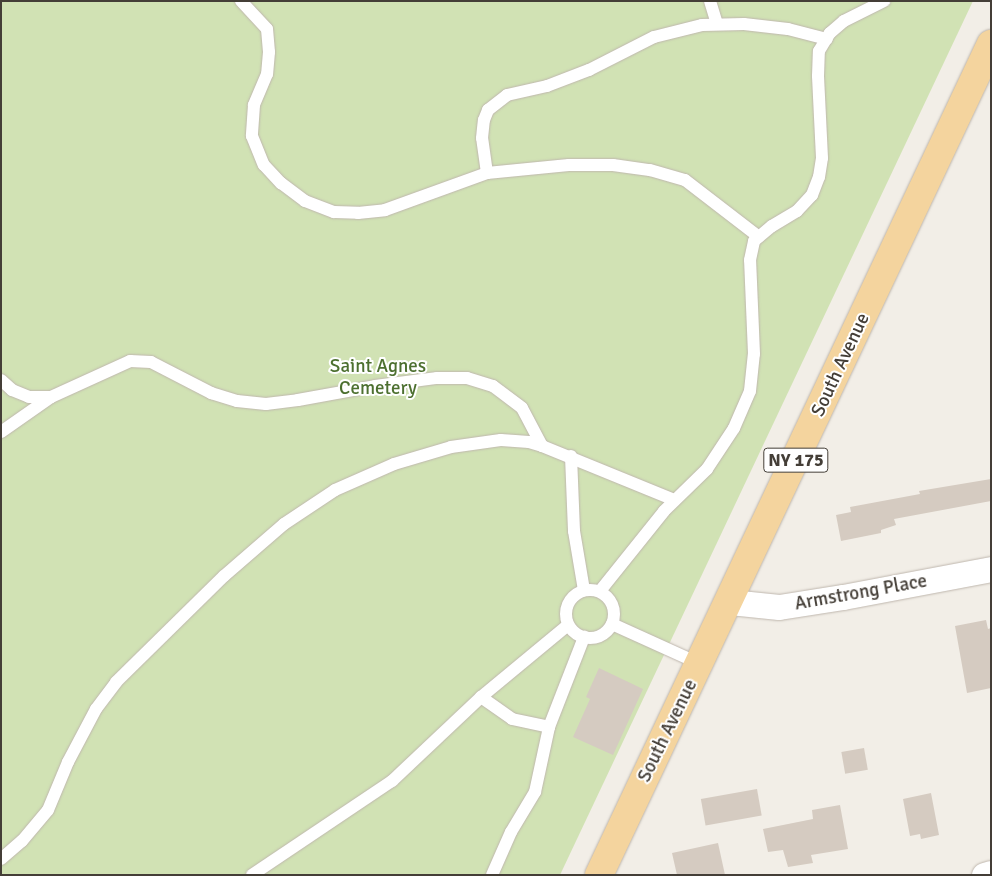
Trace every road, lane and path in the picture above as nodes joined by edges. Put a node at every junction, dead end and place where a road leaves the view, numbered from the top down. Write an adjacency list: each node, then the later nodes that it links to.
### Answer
1 (241, 1): 7 (lane)
2 (710, 1): 4 (lane)
3 (884, 1): 5 (lane)
4 (717, 24): 5 (lane); 7 (lane)
5 (827, 39): 8 (lane)
6 (991, 44): 18 (main road, South Avenue / NY 175)
7 (487, 173): 8 (lane)
8 (759, 237): 14 (lane)
9 (1, 380): 10 (lane)
10 (52, 397): 11 (lane); 12 (lane)
11 (1, 432)
12 (542, 446): 13 (lane); 25 (lane)
13 (570, 456): 14 (lane); 16 (lane)
14 (674, 500): 17 (lane)
15 (991, 569): 18 (street, Armstrong Place)
16 (584, 590): 17 (lane); 20 (lane)
17 (600, 592): 19 (lane)
18 (730, 602): 22 (main road, South Avenue / NY 175)
19 (612, 624): 21 (lane); 22 (lane)
20 (568, 625): 21 (lane); 23 (lane)
21 (584, 637): 24 (lane)
22 (700, 664): 29 (main road, South Avenue / NY 175)
23 (482, 697): 24 (lane); 27 (lane)
24 (548, 726): 28 (lane)
25 (1, 859)
26 (991, 874): 30 (street)
27 (252, 875)
28 (492, 875)
29 (599, 875)
30 (984, 875)

